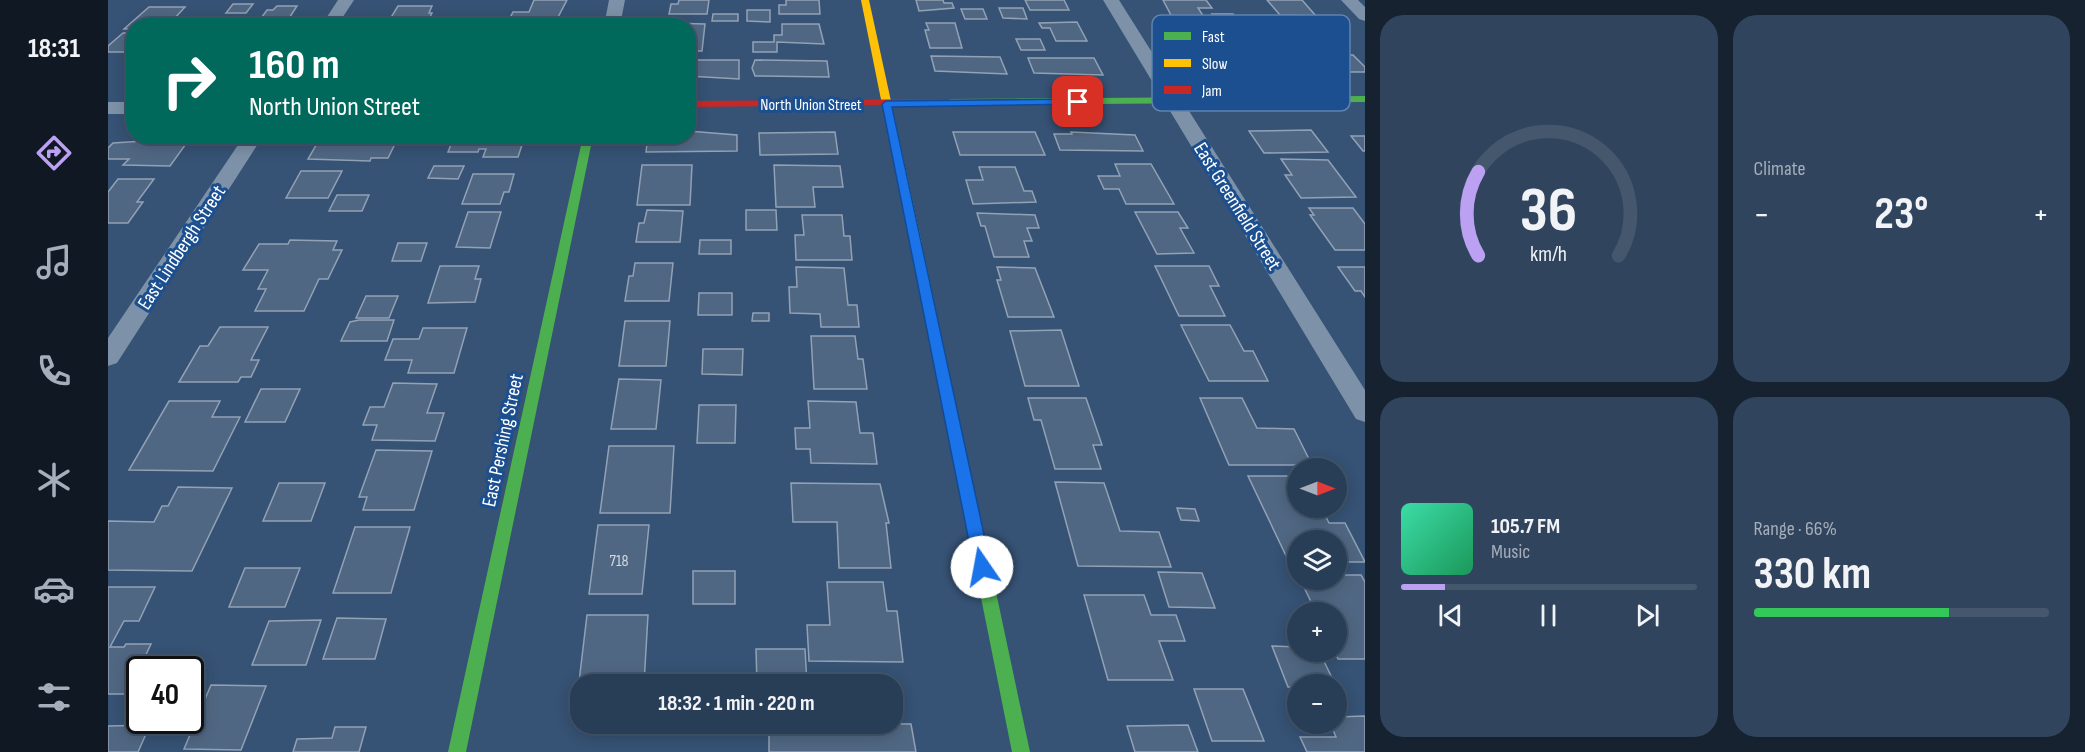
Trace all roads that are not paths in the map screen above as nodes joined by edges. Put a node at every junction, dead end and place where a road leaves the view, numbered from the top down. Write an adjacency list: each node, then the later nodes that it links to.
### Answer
1 (346, 0): 7 (street)
2 (617, 0): 8 (street)
3 (865, 0): 14 (street)
4 (1111, 0): 9 (street, East Greenfield Street)
5 (1349, 0): 6 (street)
6 (1365, 16)
7 (334, 18)
8 (614, 18)
9 (1152, 67)
10 (1350, 99): 11 (street, North Union Street)
11 (1365, 99)
12 (1152, 101): 14 (street, North Union Street)
13 (696, 104): 14 (street, North Union Street)
14 (886, 104): 23 (street)
15 (108, 108): 16 (street)
16 (126, 108)
17 (1179, 111): 21 (street, East Greenfield Street)
18 (249, 144): 20 (street, East Lindbergh Street)
19 (586, 144): 22 (street, East Pershing Street)
20 (108, 357)
21 (1365, 412)
22 (458, 752)
23 (1021, 752)

